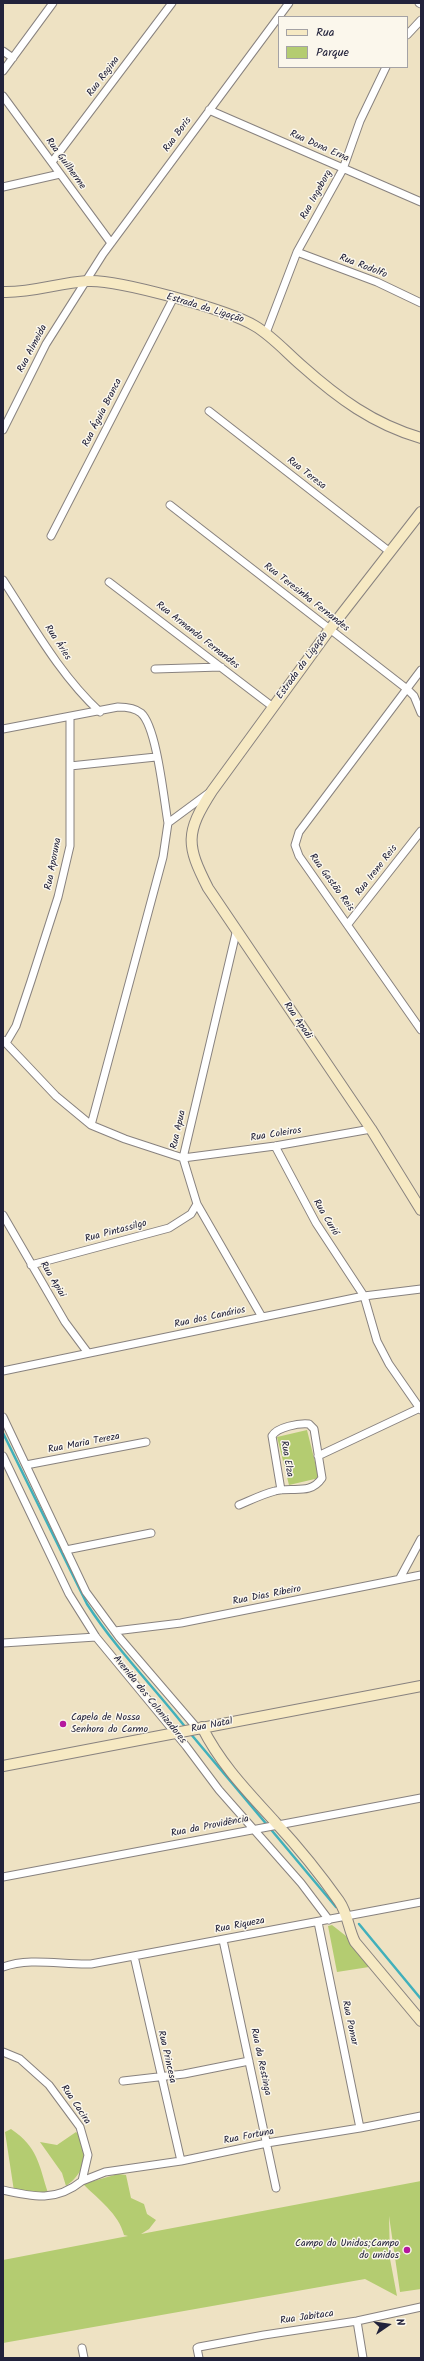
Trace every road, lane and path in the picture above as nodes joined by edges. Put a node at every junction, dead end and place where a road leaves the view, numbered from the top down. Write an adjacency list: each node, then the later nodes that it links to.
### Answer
1 (53, 3): 9 (street)
2 (172, 3): 14 (street, Rua Regina)
3 (288, 3): 4 (street, Rua Boris)
4 (278, 16)
5 (278, 17): 13 (street, Rua Boris)
6 (421, 20): 7 (street)
7 (408, 34)
8 (3, 51): 9 (street)
9 (13, 58): 11 (street)
10 (386, 68): 15 (street, Rua Ingeborg)
11 (3, 71)
12 (3, 96): 14 (street, Rua Guilherme)
13 (209, 110): 15 (street, Rua Dona Erna); 19 (street, Rua Boris)
14 (52, 162): 16 (street, Rua Guilherme)
15 (343, 169): 18 (street, Rua Dona Erna); 20 (street, Rua Ingeborg)
16 (60, 174): 17 (street); 19 (street, Rua Guilherme)
17 (3, 187)
18 (421, 202)
19 (111, 243): 21 (street, Rua Boris)
20 (297, 252): 24 (street, Rua Rodolfo); 25 (street, Rua Ingeborg)
21 (86, 281): 22 (street, Estrada da Ligação); 23 (street, Estrada da Ligação); 27 (street, Rua Almeida)
22 (3, 292)
23 (173, 299): 25 (street, Estrada da Ligação); 31 (street, Rua Águia Branca)
24 (421, 303)
25 (266, 333): 28 (street, Estrada da Ligação)
26 (209, 411): 32 (street, Rua Teresa)
27 (3, 430)
28 (421, 438)
29 (170, 505): 35 (street, Rua Teresinha Fernandes)
30 (421, 512): 32 (street, Estrada da Ligação)
31 (51, 536)
32 (390, 552): 35 (street, Estrada da Ligação)
33 (3, 580): 41 (street, Rua Áries)
34 (110, 582): 36 (street, Rua Armando Fernandes)
35 (330, 629): 39 (street, Rua Teresinha Fernandes); 40 (street, Estrada da Ligação)
36 (221, 667): 37 (street); 40 (street, Rua Armando Fernandes)
37 (155, 669)
38 (421, 670): 39 (street, Rua Gastão Reis)
39 (407, 689): 42 (street, Rua Teresinha Fernandes); 51 (street, Rua Gastão Reis)
40 (273, 707): 47 (street, Estrada da Ligação)
41 (100, 712): 43 (street); 45 (street)
42 (421, 713)
43 (70, 717): 44 (street); 46 (street)
44 (3, 730)
45 (156, 757): 46 (street); 48 (street)
46 (70, 766): 54 (street, Rua Aporuna)
47 (212, 791): 48 (street); 49 (street, Estrada da Ligação)
48 (168, 824): 55 (street)
49 (194, 826): 52 (street, Rua Apodi)
50 (421, 831): 51 (street, Rua Irene Reis)
51 (348, 924): 53 (street, Rua Gastão Reis)
52 (236, 933): 56 (street, Rua Apodi); 58 (street, Rua Apua)
53 (421, 1030)
54 (5, 1042): 55 (street, Rua Aporuna)
55 (91, 1125): 58 (street, Rua Aporuna)
56 (371, 1129): 57 (street, Rua Coleiros); 60 (street, Rua Apodi)
57 (275, 1146): 58 (street, Rua Coleiros); 64 (street, Rua Curió)
58 (183, 1158): 59 (street, Rua Apua)
59 (197, 1204): 62 (street, Rua Pintassilgo); 65 (street, Rua Apua)
60 (421, 1210)
61 (3, 1215): 62 (street, Rua Apiai)
62 (31, 1266): 66 (street, Rua Apiai)
63 (421, 1289): 64 (street, Rua dos Canários)
64 (364, 1296): 65 (street, Rua dos Canários); 68 (street, Rua Curió)
65 (262, 1317): 66 (street, Rua dos Canários)
66 (88, 1353): 67 (street, Rua dos Canários)
67 (3, 1371)
68 (420, 1409): 72 (street)
69 (3, 1417): 73 (street, Avenida dos Colonizadores)
70 (146, 1442): 73 (street, Rua Maria Tereza)
71 (3, 1456): 82 (street, Avenida dos Colonizadores)
72 (318, 1456): 74 (street, Rua Elza); 74 (street, Rua Elza)
73 (26, 1465): 78 (street, Avenida dos Colonizadores)
74 (281, 1490): 75 (street, Rua Elza)
75 (239, 1504)
76 (151, 1533): 78 (street)
77 (421, 1539): 80 (street)
78 (66, 1550): 81 (street, Avenida dos Colonizadores)
79 (421, 1575): 80 (street, Rua Dias Ribeiro)
80 (400, 1578): 81 (street, Rua Dias Ribeiro)
81 (115, 1631): 85 (street, Avenida dos Colonizadores)
82 (96, 1637): 83 (street); 86 (street, Avenida dos Colonizadores)
83 (3, 1643)
84 (421, 1686): 85 (street, Rua Natal)
85 (198, 1728): 86 (street, Rua Natal); 89 (street, Avenida dos Colonizadores)
86 (178, 1732): 87 (street, Rua Natal); 90 (street, Avenida dos Colonizadores)
87 (3, 1766)
88 (421, 1798): 89 (street, Rua da Providência)
89 (274, 1825): 90 (street, Rua da Providência); 93 (street, Avenida dos Colonizadores)
90 (256, 1829): 91 (street, Rua da Providência); 94 (street, Avenida dos Colonizadores)
91 (3, 1877)
92 (421, 1902): 93 (street, Rua Riqueza)
93 (348, 1916): 94 (street, Rua Riqueza); 99 (street, Avenida dos Colonizadores)
94 (329, 1920): 95 (street, Rua Riqueza)
95 (318, 1922): 96 (street, Rua Riqueza); 105 (street, Rua Pomar)
96 (223, 1940): 97 (street, Rua Riqueza); 101 (street, Rua da Restinga)
97 (134, 1956): 98 (street, Rua Riqueza); 102 (street, Rua Princesa)
98 (3, 1967)
99 (421, 2021)
100 (3, 2052): 108 (street, Rua Cacira)
101 (249, 2060): 102 (street); 106 (street, Rua da Restinga)
102 (160, 2077): 103 (street); 107 (street, Rua Princesa)
103 (123, 2081)
104 (421, 2116): 105 (street, Rua Fortuna)
105 (360, 2128): 106 (street, Rua Fortuna)
106 (267, 2143): 107 (street, Rua Fortuna); 109 (street, Rua da Restinga)
107 (181, 2161): 108 (street, Rua Fortuna)
108 (82, 2181): 110 (street)
109 (276, 2188)
110 (3, 2190)
111 (421, 2307): 112 (street, Rua Jabitaca)
112 (356, 2321): 115 (street, Rua Jabitaca); 116 (street)
113 (82, 2348): 114 (street)
114 (84, 2358)
115 (199, 2358)
116 (363, 2358)

